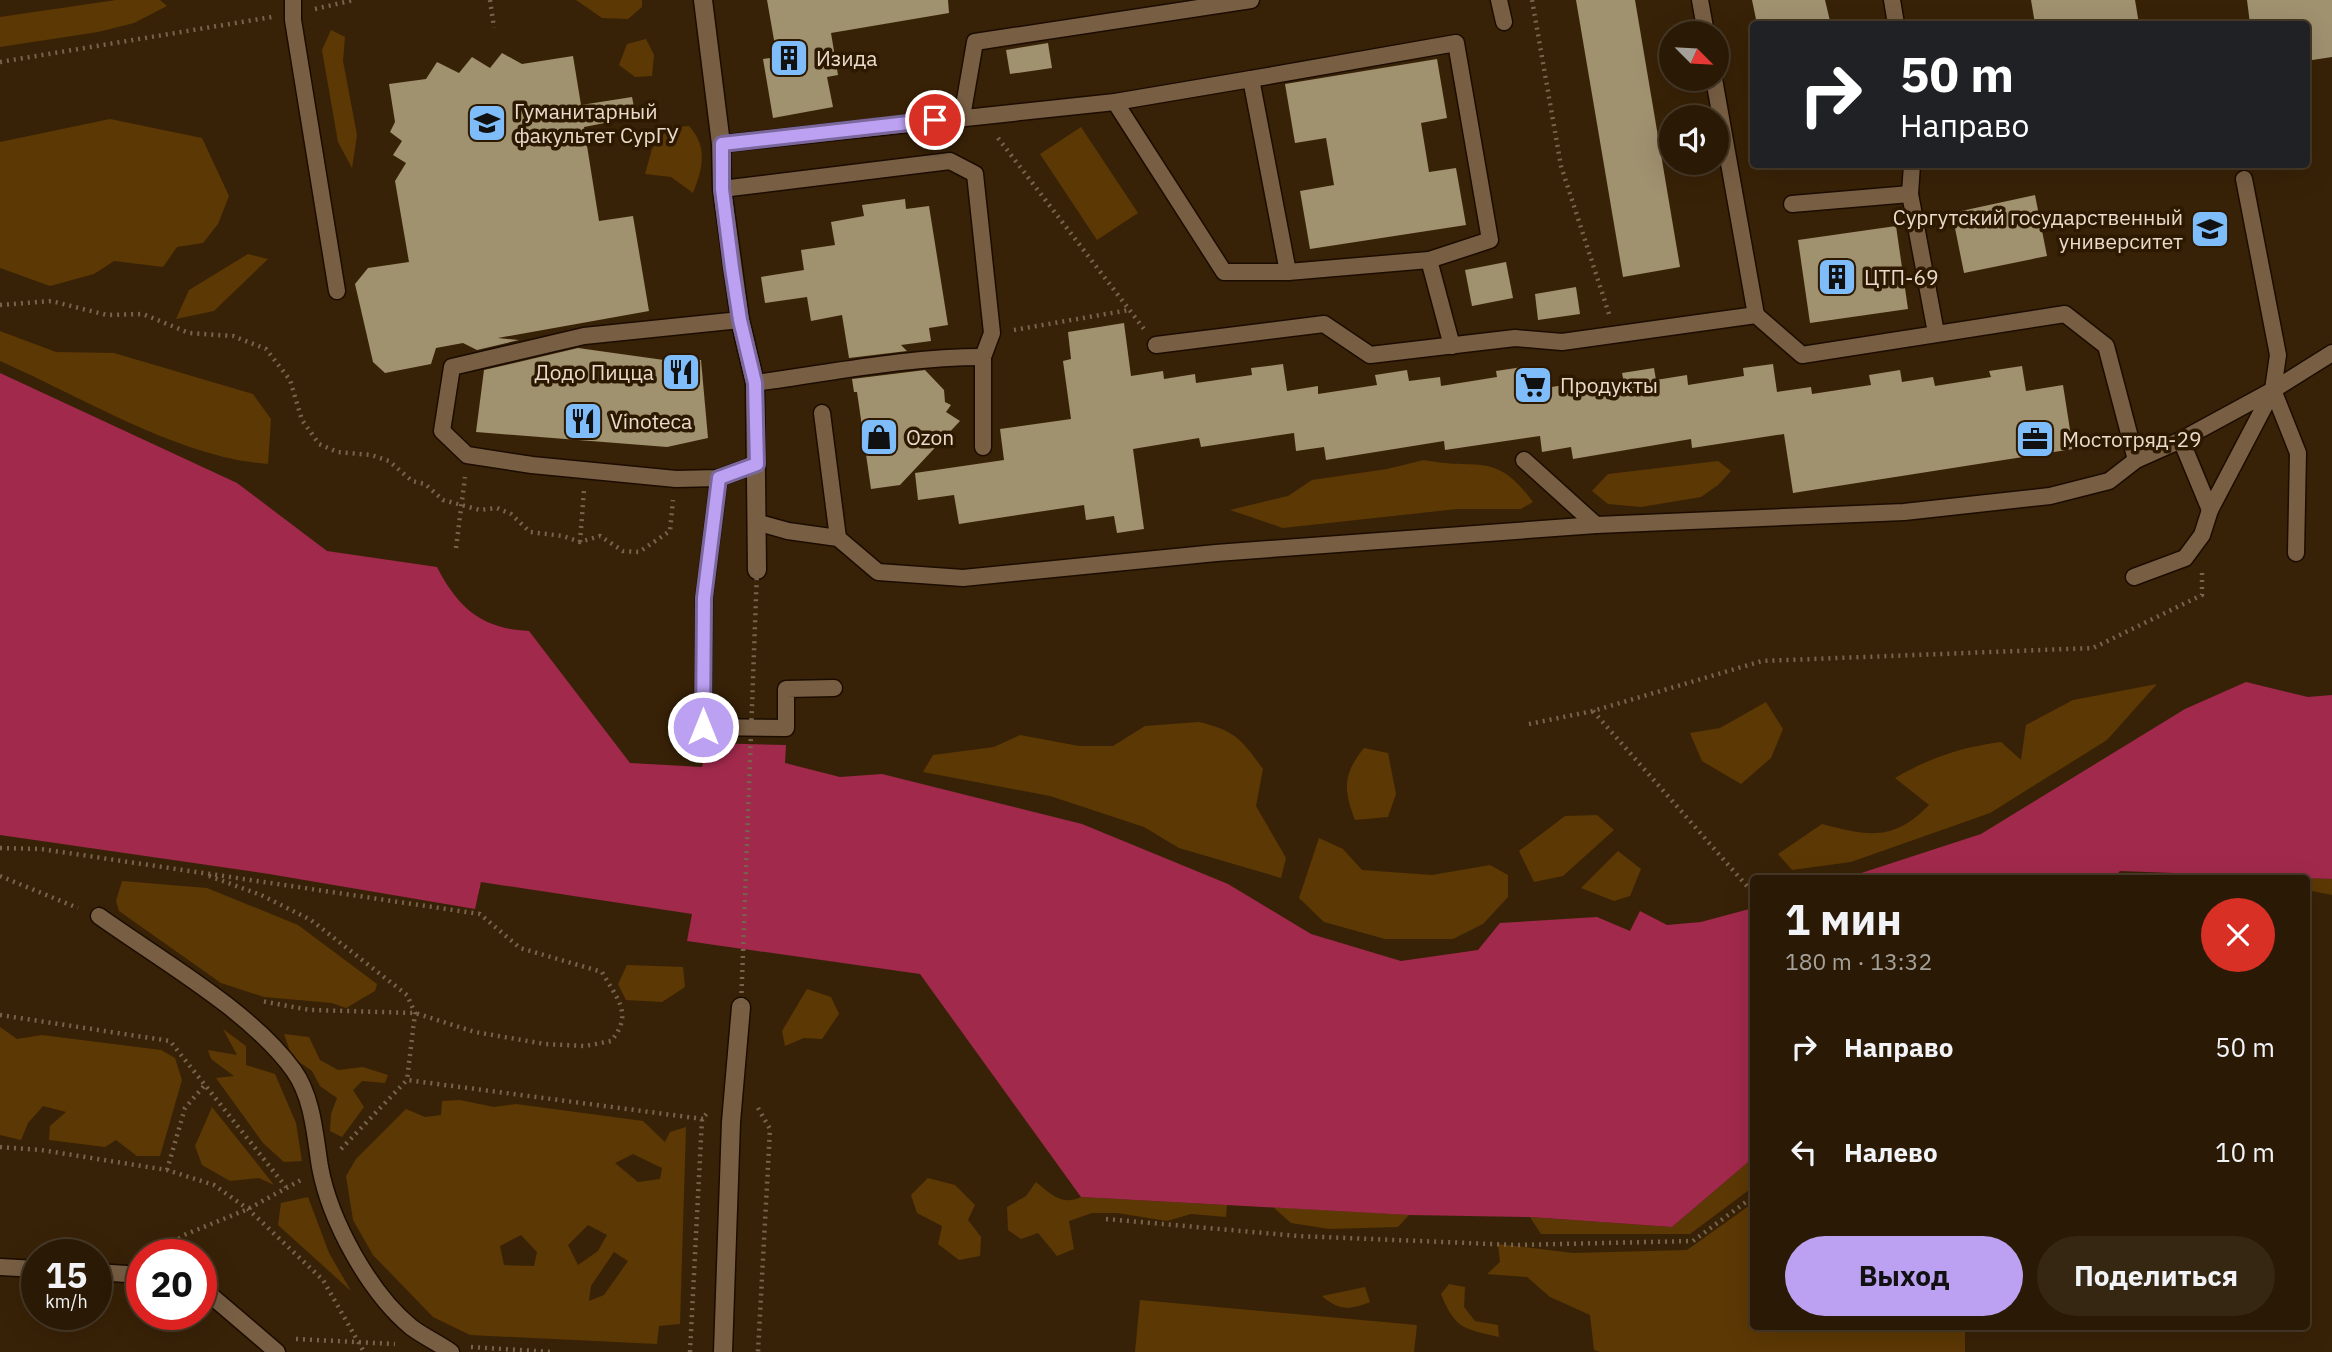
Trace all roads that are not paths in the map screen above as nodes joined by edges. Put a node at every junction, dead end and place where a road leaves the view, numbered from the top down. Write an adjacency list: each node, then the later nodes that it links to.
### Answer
1 (703, 0): 14 (street)
2 (1251, 0): 13 (lane)
3 (1499, 0): 9 (lane)
4 (1700, 0): 7 (lane)
5 (1892, 0): 8 (lane)
6 (294, 6): 22 (lane)
7 (1704, 21)
8 (1896, 21)
9 (1504, 22)
10 (1251, 79): 12 (lane); 20 (lane); 21 (lane)
11 (1716, 91): 23 (lane)
12 (1115, 102): 13 (lane); 21 (lane)
13 (962, 117): 14 (lane)
14 (722, 144): 17 (street)
15 (1912, 168): 18 (lane)
16 (2244, 178): 31 (lane)
17 (722, 189): 24 (street); 29 (lane)
18 (1910, 194): 19 (lane); 25 (lane)
19 (1792, 204)
20 (1429, 260): 21 (lane); 27 (lane)
21 (1288, 272)
22 (337, 291)
23 (1756, 315): 25 (lane); 27 (lane)
24 (740, 320): 30 (street); 38 (lane)
25 (1936, 333): 36 (lane)
26 (1157, 345): 27 (lane)
27 (1452, 346)
28 (2332, 353): 31 (lane)
29 (982, 357): 30 (lane); 34 (lane)
30 (755, 383): 37 (street)
31 (2273, 390): 33 (lane); 39 (lane); 43 (lane)
32 (822, 413): 42 (lane)
33 (2181, 440): 36 (lane); 39 (lane)
34 (983, 447)
35 (1524, 460): 41 (lane)
36 (2136, 460): 41 (lane)
37 (757, 464): 38 (lane); 40 (street)
38 (719, 478): 46 (lane)
39 (2210, 510): 45 (lane)
40 (756, 522): 42 (lane); 44 (street)
41 (1596, 525): 42 (lane)
42 (838, 538)
43 (2296, 552)
44 (757, 570)
45 (2134, 577)
46 (834, 688)
47 (99, 916): 53 (lane)
48 (744, 1012): 54 (street)
49 (0, 1267): 50 (lane)
50 (21, 1268)
51 (217, 1301): 52 (lane)
52 (277, 1352)
53 (451, 1352)
54 (723, 1352)

